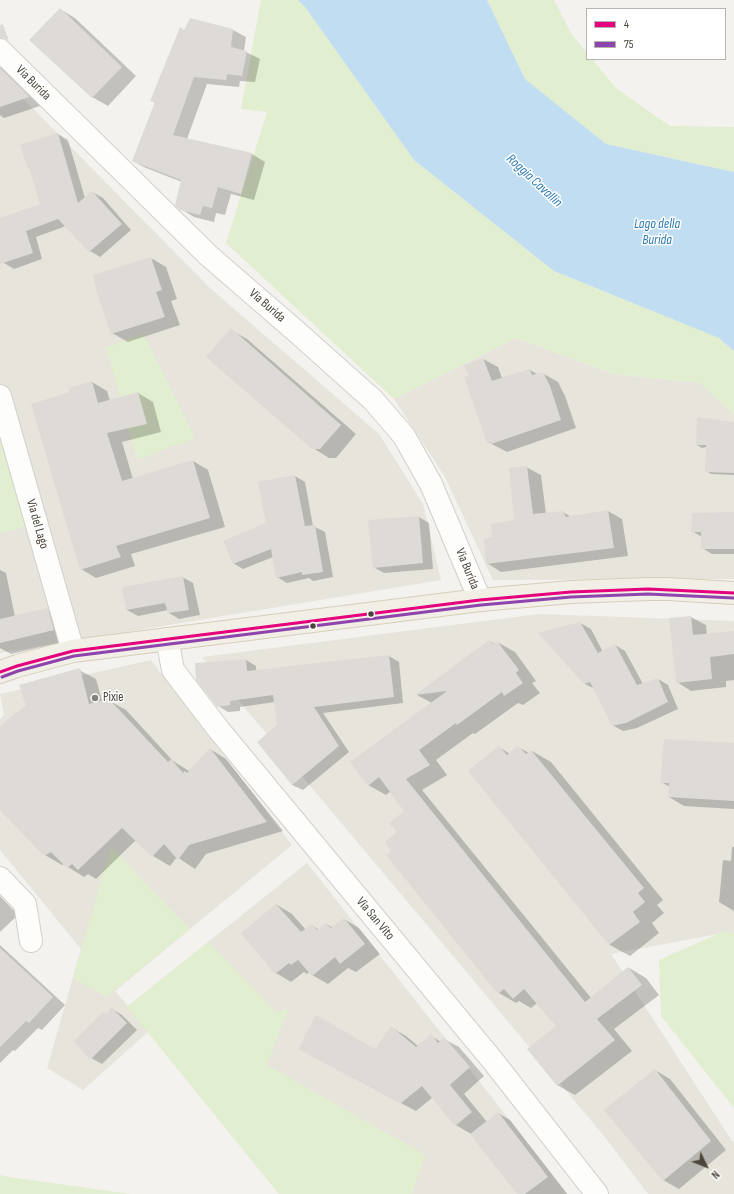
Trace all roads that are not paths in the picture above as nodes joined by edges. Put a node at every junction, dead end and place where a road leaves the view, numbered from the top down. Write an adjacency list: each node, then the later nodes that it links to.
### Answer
1 (0, 50): 4 (street, Via Burida)
2 (0, 396): 6 (street, Via del Lago)
3 (734, 593): 4 (main road)
4 (480, 600): 5 (main road)
5 (167, 639): 6 (main road); 10 (street, Via San Vito)
6 (73, 651): 7 (main road)
7 (0, 672)
8 (0, 878): 9 (street)
9 (31, 941)
10 (597, 1194)

